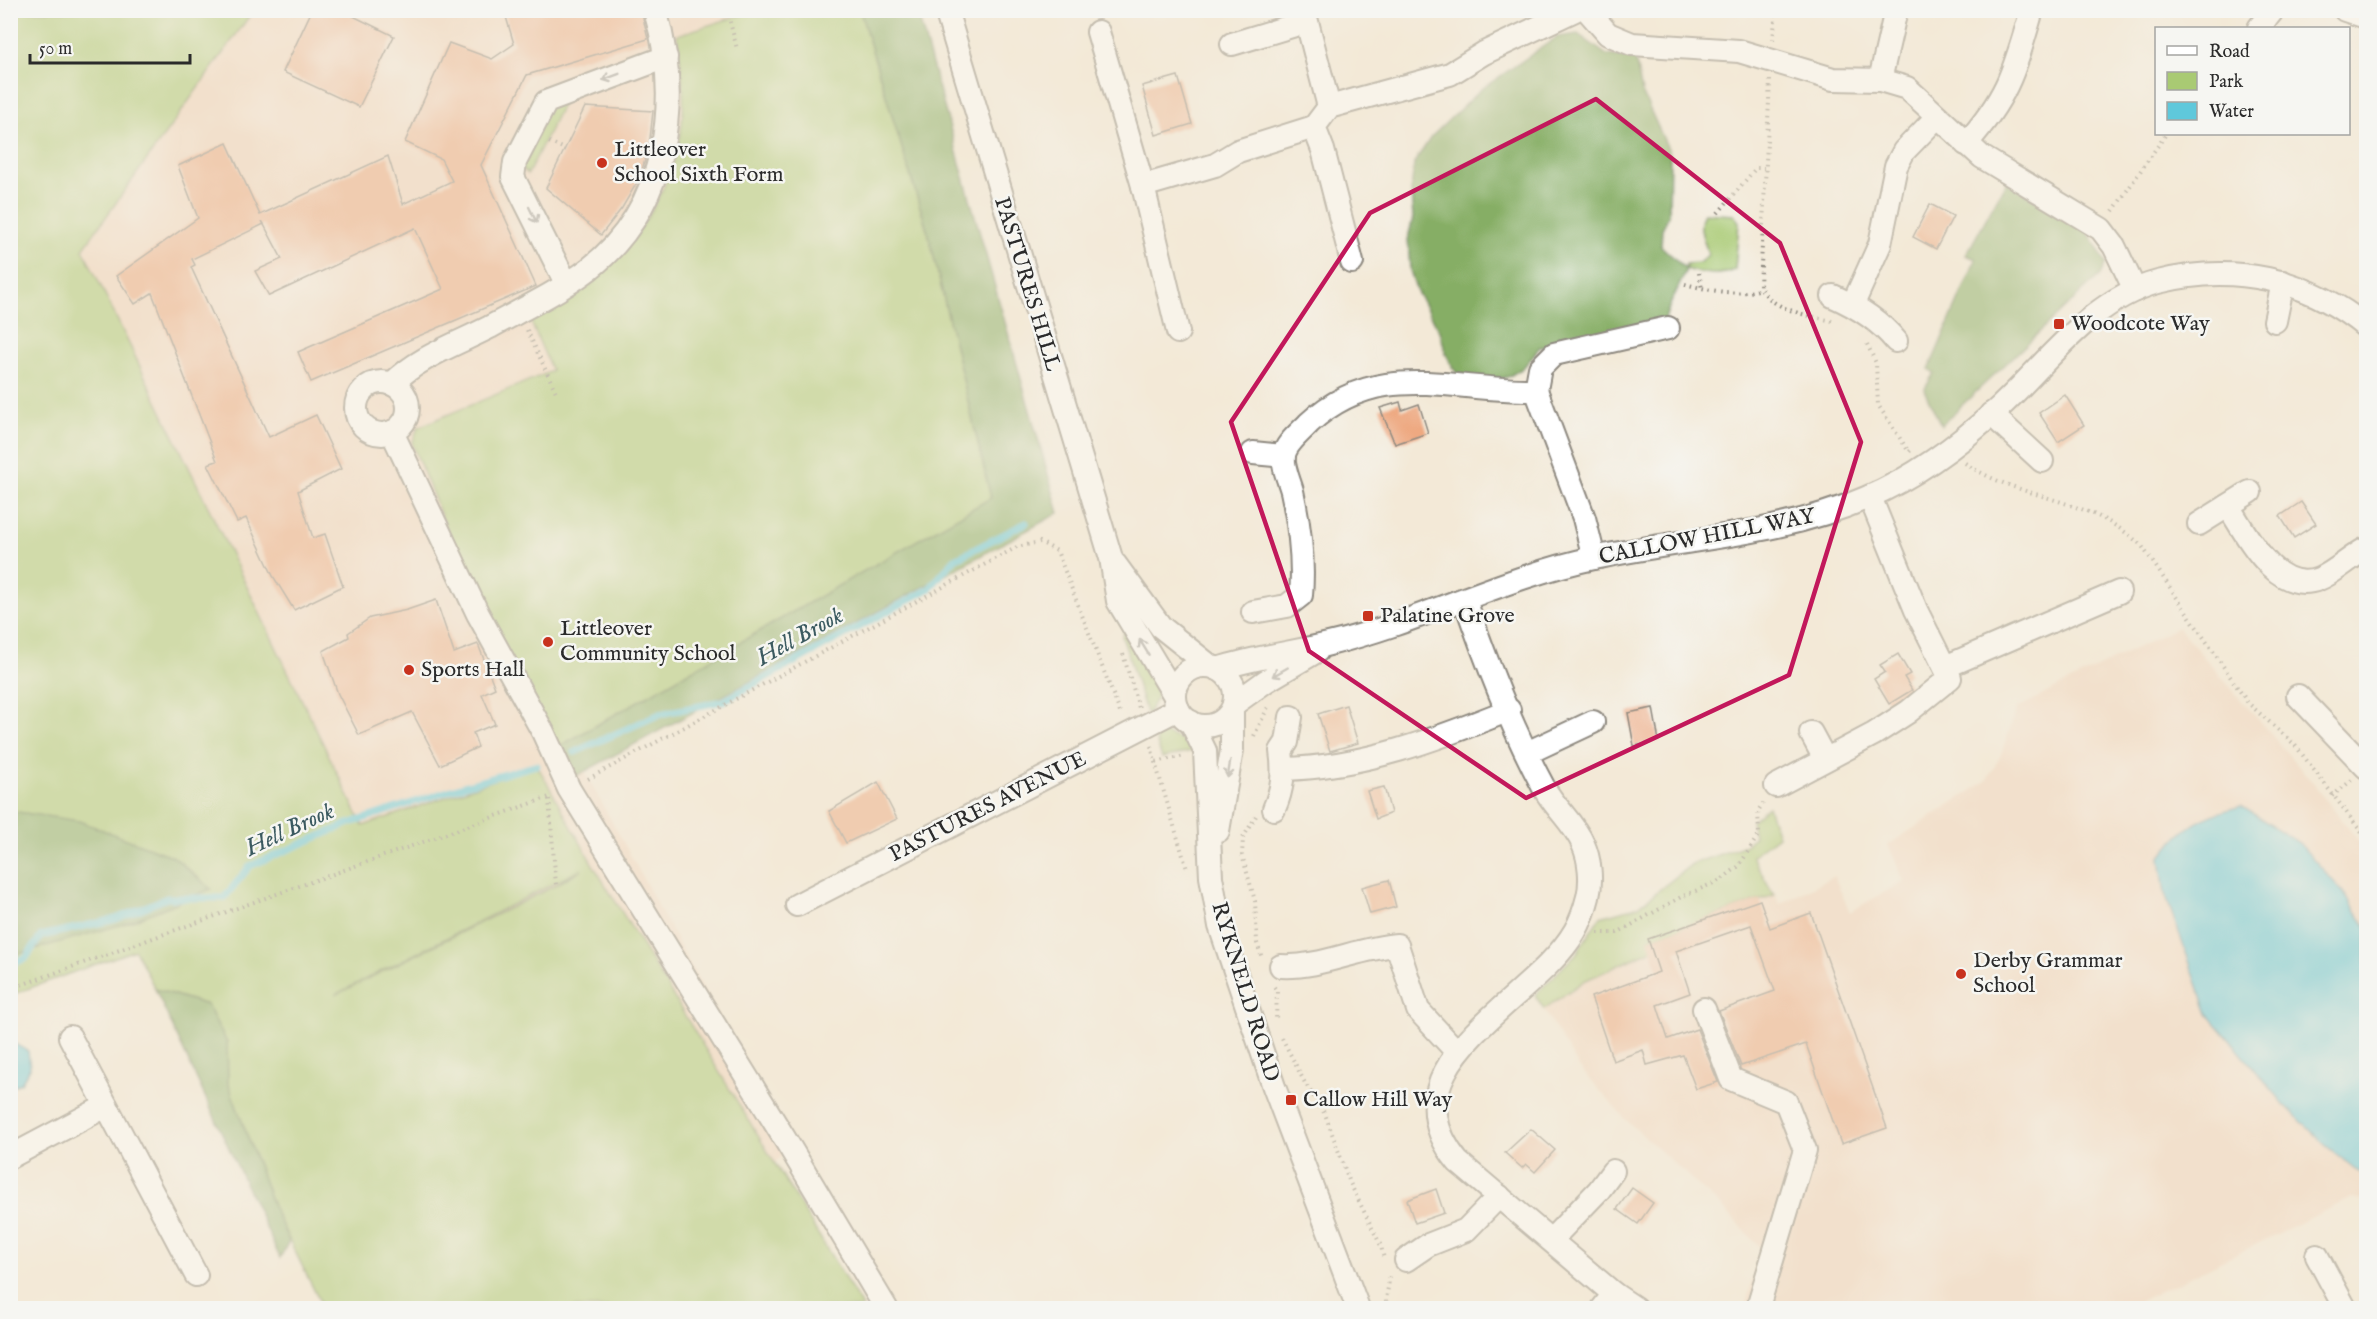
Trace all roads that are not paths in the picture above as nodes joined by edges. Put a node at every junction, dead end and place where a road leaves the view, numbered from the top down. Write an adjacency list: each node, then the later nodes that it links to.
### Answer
1 (946, 10): 42 (street, PASTURES HILL)
2 (1575, 10): 16 (street)
3 (1587, 10): 15 (street)
4 (1896, 10): 15 (street)
5 (2032, 10): 19 (street)
6 (2273, 10): 11 (street)
7 (2345, 10): 10 (street)
8 (666, 12): 14 (street)
9 (1305, 16): 13 (street); 16 (street)
10 (2367, 17)
11 (2260, 27)
12 (1098, 32): 20 (street)
13 (1232, 44)
14 (666, 57): 23 (street); 23 (street, one-way to 23)
15 (1880, 80): 17 (street)
16 (1329, 107): 18 (street)
17 (1937, 117): 19 (street); 29 (street)
18 (1314, 127): 20 (street); 21 (street)
19 (1966, 144): 24 (street)
20 (1143, 186): 28 (street)
21 (1352, 262)
22 (2283, 282): 24 (street, CALLOW HILL WAY); 25 (street); 26 (street, CALLOW HILL WAY)
23 (567, 283): 30 (street)
24 (2135, 290): 32 (street, CALLOW HILL WAY)
25 (2275, 321)
26 (2367, 327)
27 (1668, 328): 31 (street)
28 (1178, 332)
29 (1896, 341)
30 (392, 384): 33 (street); 33 (street)
31 (1536, 390): 35 (street); 43 (street)
32 (1991, 414): 36 (street); 38 (street, CALLOW HILL WAY)
33 (392, 432): 78 (street)
34 (1253, 453): 35 (street)
35 (1284, 456): 46 (street)
36 (2042, 461)
37 (2250, 492): 39 (street)
38 (1870, 497): 43 (street, CALLOW HILL WAY); 48 (street)
39 (2228, 506): 40 (street); 41 (street)
40 (2199, 524)
41 (2367, 549)
42 (1111, 558): 49 (street, PASTURES HILL); 52 (street, PASTURES HILL, one-way to 42)
43 (1594, 558): 45 (street, CALLOW HILL WAY)
44 (2119, 592): 48 (street)
45 (1465, 600): 47 (street, CALLOW HILL WAY); 53 (street)
46 (1253, 612)
47 (1329, 644): 49 (street, CALLOW HILL WAY); 51 (street, CALLOW HILL WAY, one-way to 51)
48 (1945, 667): 58 (street)
49 (1214, 668): 51 (street); 52 (street)
50 (2298, 696): 60 (street)
51 (1233, 707): 52 (street); 63 (street, RYKNELD ROAD, one-way to 63)
52 (1182, 709): 63 (street, RYKNELD ROAD); 64 (street, PASTURES AVENUE)
53 (1509, 710): 57 (street); 59 (street)
54 (1291, 717): 59 (street)
55 (1593, 722): 57 (street)
56 (1810, 733): 58 (street)
57 (1527, 753): 68 (street)
58 (1825, 759): 61 (street)
59 (1282, 760): 62 (street)
60 (2363, 772)
61 (1776, 786)
62 (1278, 802)
63 (1200, 878): 79 (street, RYKNELD ROAD)
64 (797, 905)
65 (1277, 975): 68 (street)
66 (1704, 1009): 81 (street)
67 (70, 1037): 69 (street)
68 (1457, 1052): 72 (street)
69 (106, 1106): 70 (street); 76 (street)
70 (10, 1157)
71 (1613, 1171): 73 (street)
72 (1499, 1196): 73 (street); 75 (street)
73 (1551, 1240): 77 (street)
74 (2317, 1256): 82 (street)
75 (1406, 1260)
76 (196, 1275)
77 (1609, 1301): 80 (street)
78 (885, 1308)
79 (1358, 1308)
80 (1635, 1308)
81 (1761, 1308)
82 (2345, 1308)

